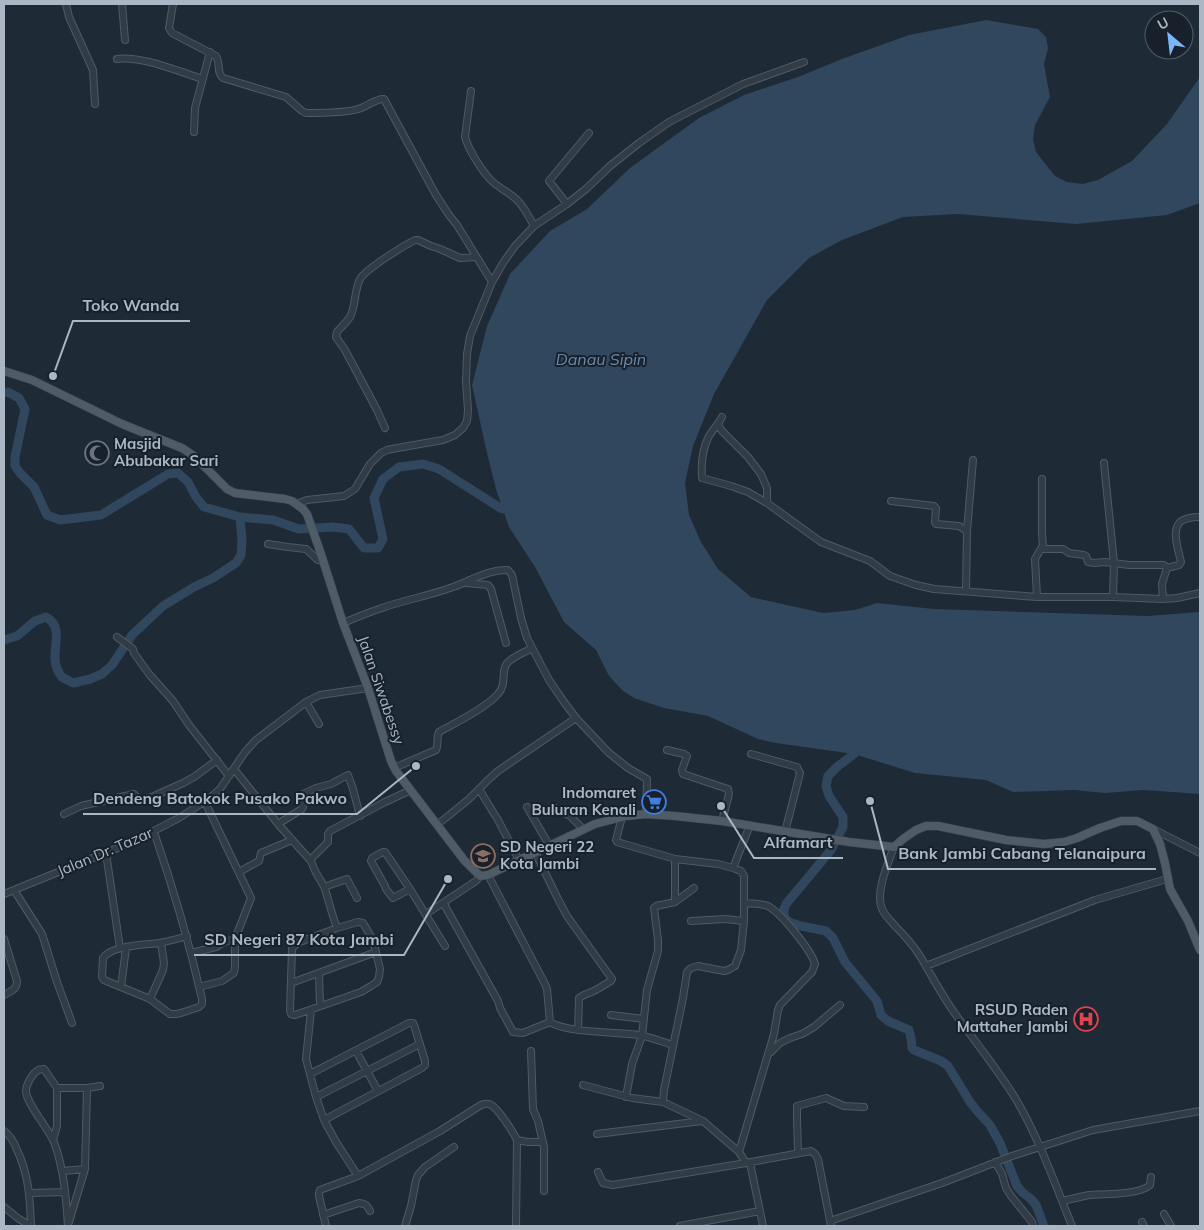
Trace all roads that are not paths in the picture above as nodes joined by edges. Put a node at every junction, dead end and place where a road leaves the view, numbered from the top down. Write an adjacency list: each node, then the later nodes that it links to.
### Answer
1 (66, 4): 10 (street)
2 (122, 4): 4 (street)
3 (173, 4): 5 (street)
4 (125, 40)
5 (210, 52): 8 (street); 15 (street)
6 (117, 59): 8 (street)
7 (804, 62): 13 (street)
8 (203, 79): 11 (street)
9 (471, 90): 14 (street)
10 (94, 104)
11 (194, 132)
12 (589, 133): 13 (street)
13 (566, 204): 14 (street)
14 (534, 226): 16 (street)
15 (476, 257): 16 (street); 20 (street)
16 (492, 282): 26 (street)
17 (4, 371): 26 (main road)
18 (722, 417): 19 (street)
19 (718, 425): 25 (street); 25 (street)
20 (385, 428)
21 (973, 460): 28 (street)
22 (1104, 463): 32 (street)
23 (1042, 479): 30 (street)
24 (891, 501): 28 (street)
25 (767, 503): 35 (street)
26 (297, 504): 31 (main road, Jalan Siwabessy)
27 (1200, 517): 33 (street)
28 (967, 531): 35 (street)
29 (268, 544): 31 (street)
30 (1042, 547): 32 (street); 37 (street)
31 (323, 561): 40 (main road, Jalan Siwabessy)
32 (1114, 563): 33 (street); 38 (street)
33 (1167, 568): 39 (street)
34 (466, 583): 40 (street); 42 (street); 43 (street)
35 (966, 591): 37 (street)
36 (1200, 592): 39 (street)
37 (1037, 597): 38 (street)
38 (1113, 597): 39 (street)
39 (1163, 599)
40 (343, 623): 44 (main road, Jalan Siwabessy)
41 (117, 637): 50 (street)
42 (506, 643)
43 (532, 648): 46 (street); 51 (street)
44 (368, 688): 45 (street, Jalan Dr. Tazar); 51 (main road, Jalan Siwabessy)
45 (306, 702): 47 (street); 52 (street, Jalan Dr. Tazar)
46 (576, 718): 54 (street); 60 (street)
47 (319, 724)
48 (667, 750): 63 (street)
49 (751, 754): 70 (street)
50 (216, 760): 53 (street); 59 (street)
51 (394, 768): 55 (main road, Jalan Siwabessy)
52 (234, 769): 53 (street, Jalan Dr. Tazar); 64 (street)
53 (229, 776): 56 (street, Jalan Dr. Tazar)
54 (478, 789): 66 (street); 78 (street)
55 (411, 790): 61 (street); 66 (main road, Jalan Siwabessy)
56 (205, 802): 69 (street, Jalan Dr. Tazar); 81 (street)
57 (526, 807): 72 (street)
58 (553, 807): 68 (street)
59 (64, 814)
60 (646, 814): 62 (main road); 63 (main road)
61 (360, 816): 64 (street); 79 (street)
62 (622, 817): 68 (main road); 77 (street)
63 (722, 821): 65 (main road)
64 (278, 824): 71 (street)
65 (750, 824): 70 (main road); 80 (street)
66 (437, 825): 82 (main road, Jalan Siwabessy)
67 (1153, 828): 73 (main road); 75 (street); 83 (main road)
68 (583, 829): 72 (main road)
69 (154, 832): 76 (street, Jalan Dr. Tazar); 97 (street)
70 (785, 832): 73 (main road)
71 (292, 840): 79 (street); 81 (street)
72 (549, 845): 74 (main road)
73 (894, 847): 106 (street)
74 (535, 852): 78 (main road); 120 (street)
75 (1200, 852)
76 (106, 854): 87 (street, Jalan Dr. Tazar); 102 (street)
77 (675, 859): 80 (street); 91 (street)
78 (519, 860): 82 (main road)
79 (311, 861): 84 (street)
80 (733, 868): 92 (street)
81 (239, 872): 99 (street)
82 (484, 875): 90 (street); 118 (street)
83 (1168, 878): 103 (main road); 106 (street)
84 (324, 887): 89 (street); 96 (street)
85 (694, 888): 91 (street)
86 (410, 889): 86 (street); 93 (street)
87 (14, 890): 88 (street, Jalan Dr. Tazar); 119 (street)
88 (4, 894)
89 (357, 898)
90 (444, 902): 93 (street); 118 (street)
91 (675, 902): 117 (street)
92 (744, 904): 95 (street); 126 (street)
93 (426, 914): 101 (street)
94 (691, 921): 95 (street)
95 (744, 921): 123 (street)
96 (338, 928): 104 (street); 108 (street)
97 (187, 936): 100 (street); 105 (street)
98 (4, 938): 111 (street)
99 (235, 939): 105 (street); 110 (street)
100 (160, 943): 102 (street); 112 (street)
101 (445, 946)
102 (123, 948): 109 (street); 109 (street)
103 (1200, 950)
104 (376, 952): 107 (street); 113 (street)
105 (191, 953): 110 (street)
106 (926, 966): 146 (street)
107 (319, 973): 108 (street); 113 (street)
108 (291, 983): 115 (street)
109 (121, 987): 112 (street)
110 (200, 987): 112 (street)
111 (4, 995)
112 (150, 999)
113 (320, 1006): 115 (street)
114 (840, 1006): 126 (street)
115 (311, 1010): 128 (street)
116 (611, 1015): 117 (street)
117 (644, 1019): 121 (street)
118 (550, 1022): 120 (street)
119 (72, 1023)
120 (578, 1030): 121 (street)
121 (642, 1036): 123 (street); 135 (street)
122 (420, 1044): 124 (street); 127 (street); 133 (street)
123 (673, 1045): 136 (street)
124 (356, 1051): 127 (street); 128 (street)
125 (531, 1051): 145 (street)
126 (769, 1054): 148 (street)
127 (366, 1070): 133 (street); 134 (street)
128 (310, 1074): 134 (street)
129 (583, 1085): 135 (street)
130 (100, 1086): 132 (street)
131 (57, 1088): 132 (street); 143 (street); 143 (street)
132 (87, 1088): 152 (street)
133 (378, 1092): 139 (street)
134 (316, 1097): 139 (street)
135 (626, 1097): 136 (street)
136 (663, 1102): 140 (street)
137 (864, 1107): 149 (street)
138 (1200, 1111): 146 (street)
139 (324, 1120): 155 (street)
140 (703, 1121): 142 (street); 148 (street)
141 (4, 1130): 159 (street)
142 (597, 1134)
143 (53, 1140): 153 (street)
144 (517, 1140): 145 (street); 155 (street); 170 (street)
145 (543, 1142): 158 (street)
146 (1040, 1146): 150 (street); 160 (street)
147 (454, 1147): 169 (street)
148 (739, 1152): 151 (street)
149 (798, 1153): 151 (street); 166 (street)
150 (997, 1161): 166 (street); 173 (street)
151 (748, 1163): 154 (street); 163 (street)
152 (86, 1169): 153 (street); 157 (street)
153 (63, 1171): 157 (street)
154 (598, 1172)
155 (358, 1176): 165 (street)
156 (1151, 1177): 160 (street)
157 (65, 1192): 159 (street)
158 (544, 1192)
159 (30, 1193): 167 (street)
160 (1062, 1201): 174 (street)
161 (4, 1207): 167 (street)
162 (370, 1211): 165 (street)
163 (760, 1211): 171 (street); 172 (street)
164 (1164, 1214): 175 (street)
165 (323, 1215): 168 (street)
166 (831, 1224)
167 (31, 1226)
168 (326, 1226)
169 (405, 1226)
170 (516, 1226)
171 (680, 1226)
172 (763, 1226)
173 (1033, 1226)
174 (1072, 1226)
175 (1171, 1226)

